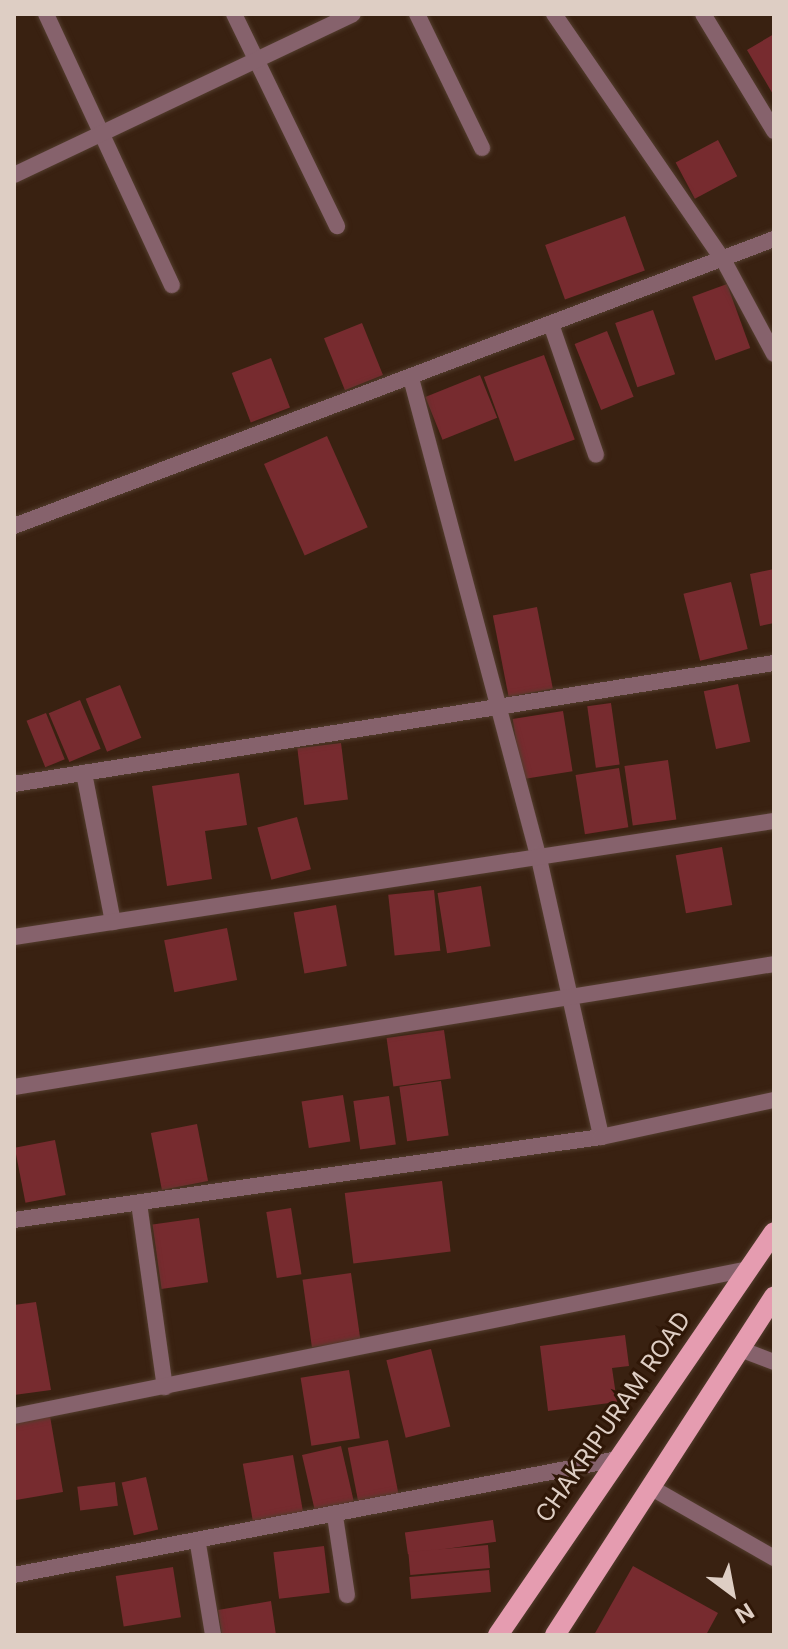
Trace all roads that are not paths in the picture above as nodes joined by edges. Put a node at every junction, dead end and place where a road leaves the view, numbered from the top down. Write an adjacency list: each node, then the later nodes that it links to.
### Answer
1 (46, 14): 9 (street)
2 (234, 14): 7 (street)
3 (353, 14): 7 (street)
4 (417, 14): 10 (street)
5 (554, 14): 14 (street)
6 (703, 14): 8 (street)
7 (255, 60): 9 (street); 12 (street)
8 (774, 131)
9 (102, 133): 11 (street); 15 (street)
10 (482, 148)
11 (14, 175)
12 (337, 226)
13 (774, 239): 14 (street)
14 (725, 263): 16 (street); 17 (street)
15 (172, 285)
16 (552, 327): 18 (street); 19 (street)
17 (774, 354)
18 (411, 378): 20 (street); 22 (street)
19 (596, 455)
20 (14, 526)
21 (774, 663): 22 (street)
22 (495, 705): 23 (street); 26 (street)
23 (84, 773): 24 (street); 27 (street)
24 (14, 784)
25 (774, 821): 26 (street)
26 (538, 854): 27 (street); 30 (street)
27 (113, 922): 28 (street)
28 (14, 937)
29 (774, 964): 30 (street)
30 (568, 1001): 31 (street); 33 (street)
31 (14, 1087)
32 (774, 1100): 33 (street)
33 (601, 1137): 34 (street)
34 (139, 1203): 35 (street); 41 (street)
35 (14, 1220)
36 (774, 1232): 37 (main road, CHAKRIPURAM ROAD)
37 (748, 1269): 41 (street); 43 (main road, CHAKRIPURAM ROAD)
38 (774, 1297): 39 (main road)
39 (740, 1349): 40 (street); 44 (main road)
40 (774, 1362)
41 (165, 1387): 42 (street)
42 (14, 1416)
43 (618, 1459): 45 (street); 51 (main road, CHAKRIPURAM ROAD)
44 (650, 1487): 47 (street); 52 (main road)
45 (335, 1516): 46 (street); 49 (street)
46 (198, 1544): 48 (street); 50 (street)
47 (774, 1558)
48 (14, 1575)
49 (347, 1595)
50 (213, 1635)
51 (498, 1635)
52 (555, 1635)

